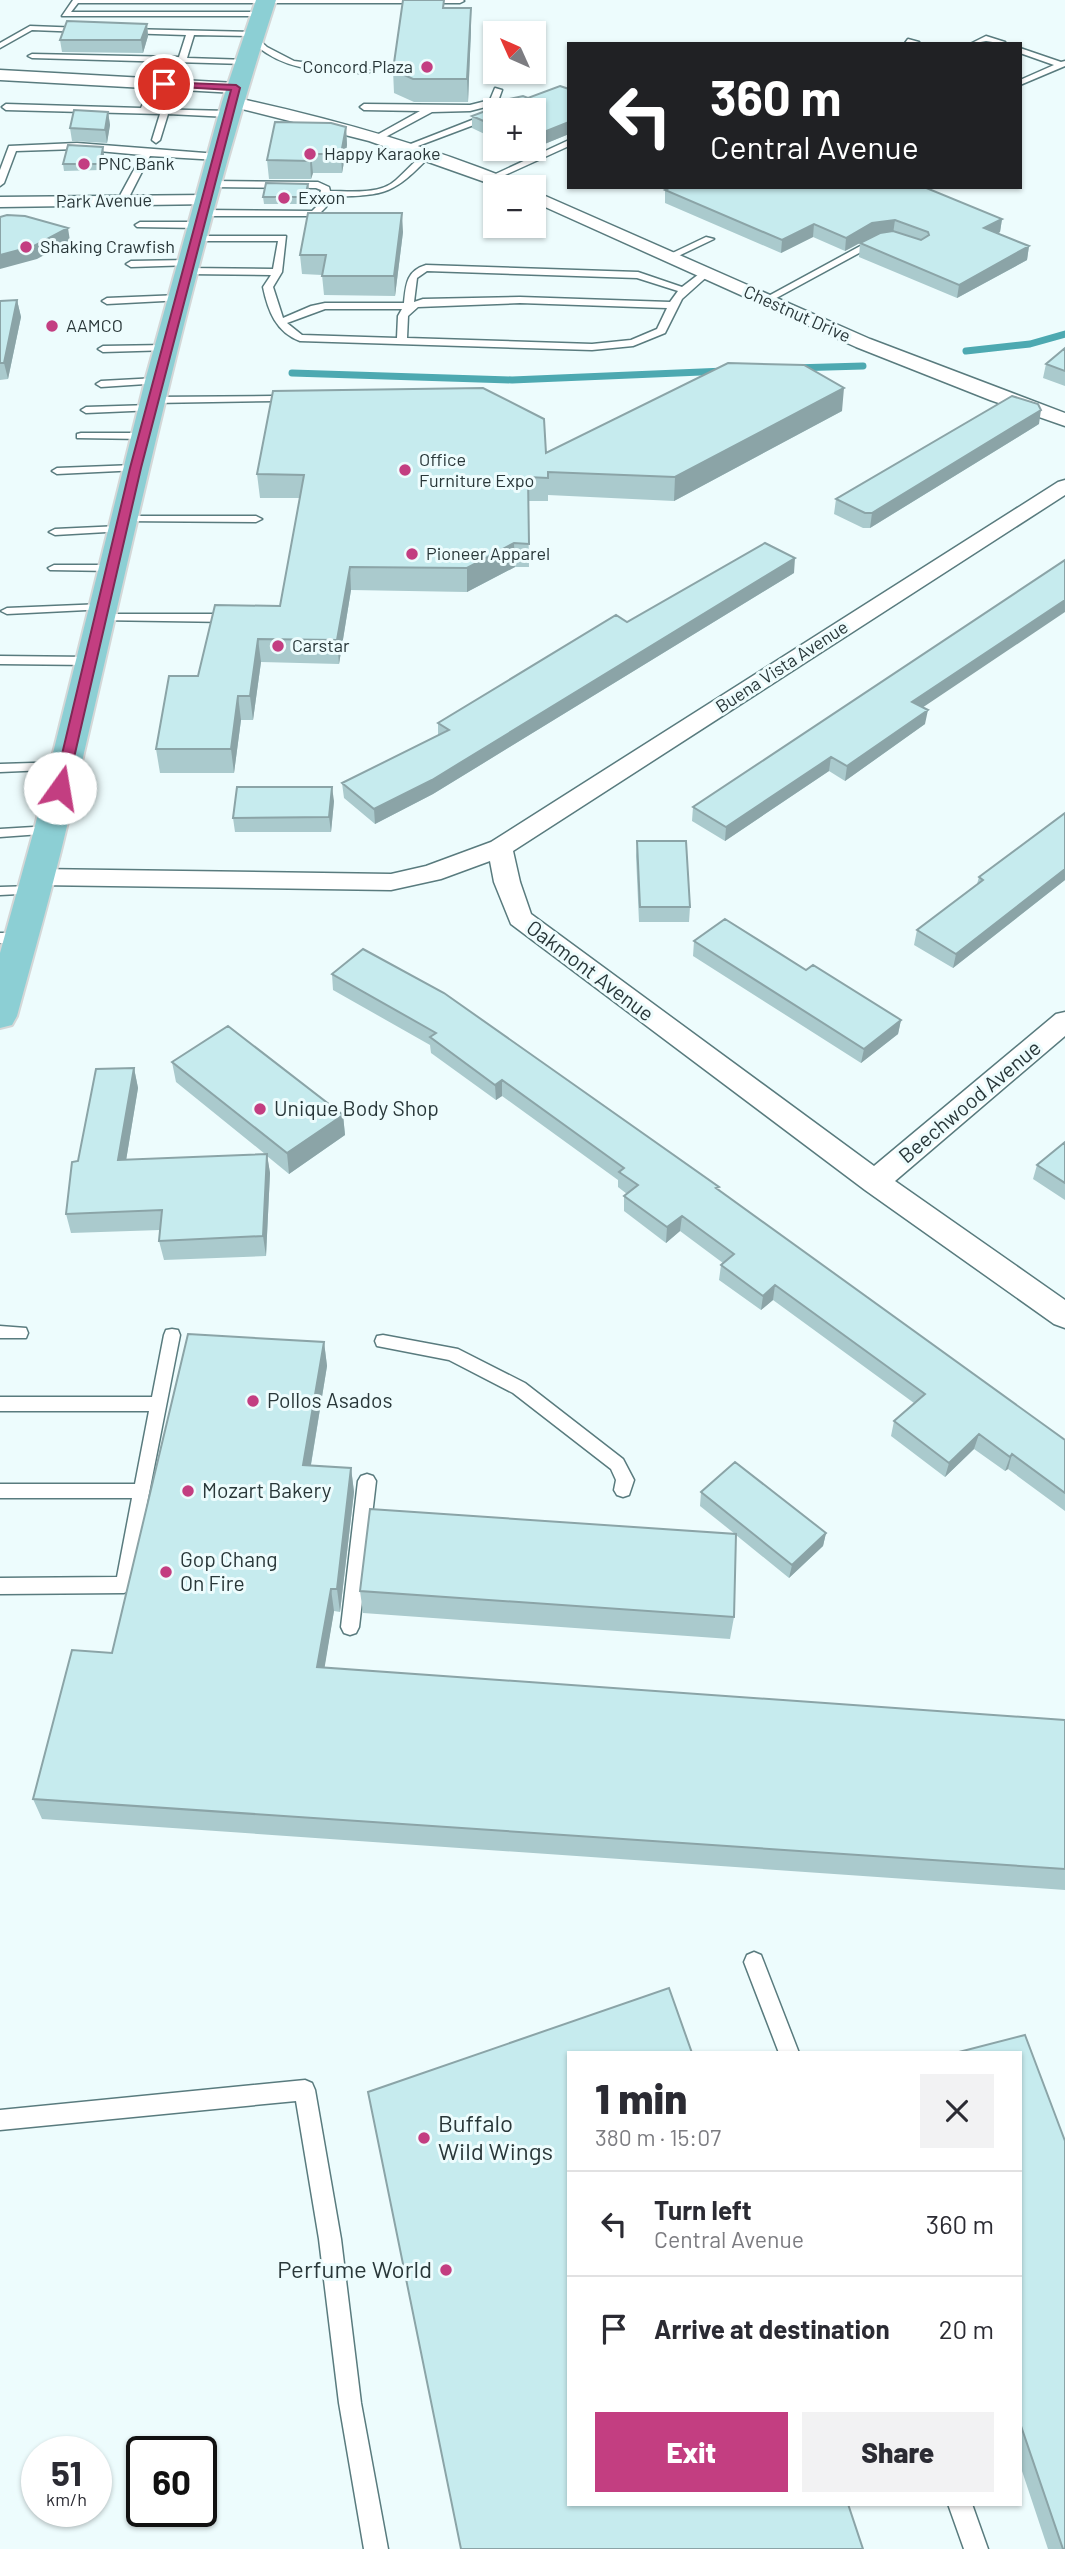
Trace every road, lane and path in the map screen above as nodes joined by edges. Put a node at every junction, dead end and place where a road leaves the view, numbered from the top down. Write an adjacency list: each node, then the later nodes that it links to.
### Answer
1 (376, 1): 2 (lane); 3 (lane)
2 (460, 1)
3 (264, 5): 4 (lane); 4 (lane); 9 (main road)
4 (65, 14): 5 (lane)
5 (30, 28): 6 (lane); 12 (lane)
6 (88, 30)
7 (114, 31): 8 (lane)
8 (191, 33): 9 (lane); 15 (lane)
9 (253, 36): 16 (main road); 18 (lane)
10 (978, 42): 11 (lane)
11 (997, 42)
12 (0, 46)
13 (1022, 51): 17 (lane)
14 (32, 56): 15 (lane)
15 (182, 60): 16 (lane)
16 (245, 62): 23 (main road)
17 (1063, 63): 20 (lane)
18 (368, 71)
19 (0, 75): 21 (street)
20 (1022, 81)
21 (164, 84): 23 (street); 27 (lane)
22 (498, 90): 26 (lane)
23 (232, 101): 28 (lane); 30 (street); 36 (main road)
24 (5, 107): 27 (lane)
25 (364, 107): 26 (lane)
26 (430, 109): 30 (lane)
27 (144, 111): 28 (lane)
28 (165, 111): 31 (lane)
29 (483, 118): 33 (lane)
30 (379, 138): 33 (street)
31 (156, 141)
32 (567, 144): 38 (lane)
33 (407, 147): 35 (street)
34 (147, 153): 36 (lane); 39 (lane); 41 (lane)
35 (428, 154): 37 (street); 40 (lane)
36 (218, 157): 44 (main road)
37 (483, 175)
38 (498, 175)
39 (0, 183)
40 (325, 194): 44 (lane); 44 (lane)
41 (122, 201): 43 (street, Park Avenue); 44 (street, Park Avenue)
42 (546, 201): 48 (street, Chestnut Drive)
43 (0, 202)
44 (204, 212): 45 (lane); 50 (main road); 51 (lane)
45 (140, 225)
46 (887, 238): 55 (lane)
47 (709, 239): 48 (lane)
48 (669, 257): 52 (street, Chestnut Drive)
49 (131, 264): 50 (lane)
50 (188, 267): 51 (lane); 54 (main road)
51 (277, 272): 59 (lane)
52 (706, 273): 53 (lane); 55 (street, Chestnut Drive)
53 (683, 290): 57 (lane); 58 (lane)
54 (180, 298): 56 (lane); 61 (main road)
55 (766, 300): 67 (street, Chestnut Drive)
56 (107, 301)
57 (671, 305): 58 (lane); 60 (lane)
58 (408, 306): 59 (lane); 60 (lane)
59 (280, 323): 60 (lane)
60 (402, 342)
61 (167, 348): 62 (lane); 64 (main road)
62 (103, 349)
63 (101, 384): 64 (lane)
64 (154, 396): 65 (lane); 66 (lane); 69 (main road)
65 (272, 399)
66 (86, 410)
67 (1065, 420)
68 (81, 436): 69 (lane)
69 (145, 436): 70 (main road)
70 (135, 468): 71 (lane); 74 (main road)
71 (57, 471)
72 (1065, 486): 87 (street, Buena Vista Avenue)
73 (256, 519): 74 (lane)
74 (122, 524): 75 (lane); 77 (main road)
75 (55, 532)
76 (54, 568): 77 (lane)
77 (113, 568): 79 (main road)
78 (7, 611): 79 (lane)
79 (102, 613): 80 (lane); 82 (main road)
80 (246, 617)
81 (0, 660): 82 (lane)
82 (90, 661): 83 (main road)
83 (65, 766): 84 (lane); 85 (main road)
84 (0, 768)
85 (50, 830): 86 (lane); 88 (main road)
86 (0, 833)
87 (500, 848): 88 (street); 93 (street, Oakmont Avenue)
88 (36, 883): 89 (lane); 90 (main road)
89 (0, 891)
90 (11, 938): 91 (main road)
91 (2, 1000)
92 (1065, 1021): 93 (street, Beechwood Avenue)
93 (875, 1182): 94 (street, Oakmont Avenue)
94 (1065, 1316)
95 (0, 1332): 96 (lane)
96 (20, 1333)
97 (173, 1335): 100 (lane)
98 (383, 1341): 102 (lane)
99 (0, 1404): 100 (lane)
100 (159, 1404): 104 (lane)
101 (367, 1481): 106 (lane)
102 (623, 1490)
103 (0, 1491): 104 (lane)
104 (142, 1491): 105 (lane)
105 (0, 1586)
106 (350, 1627)
107 (754, 1962): 108 (lane)
108 (788, 2051)
109 (0, 2120): 111 (lane)
110 (961, 2506): 112 (lane)
111 (376, 2549)
112 (976, 2549)

